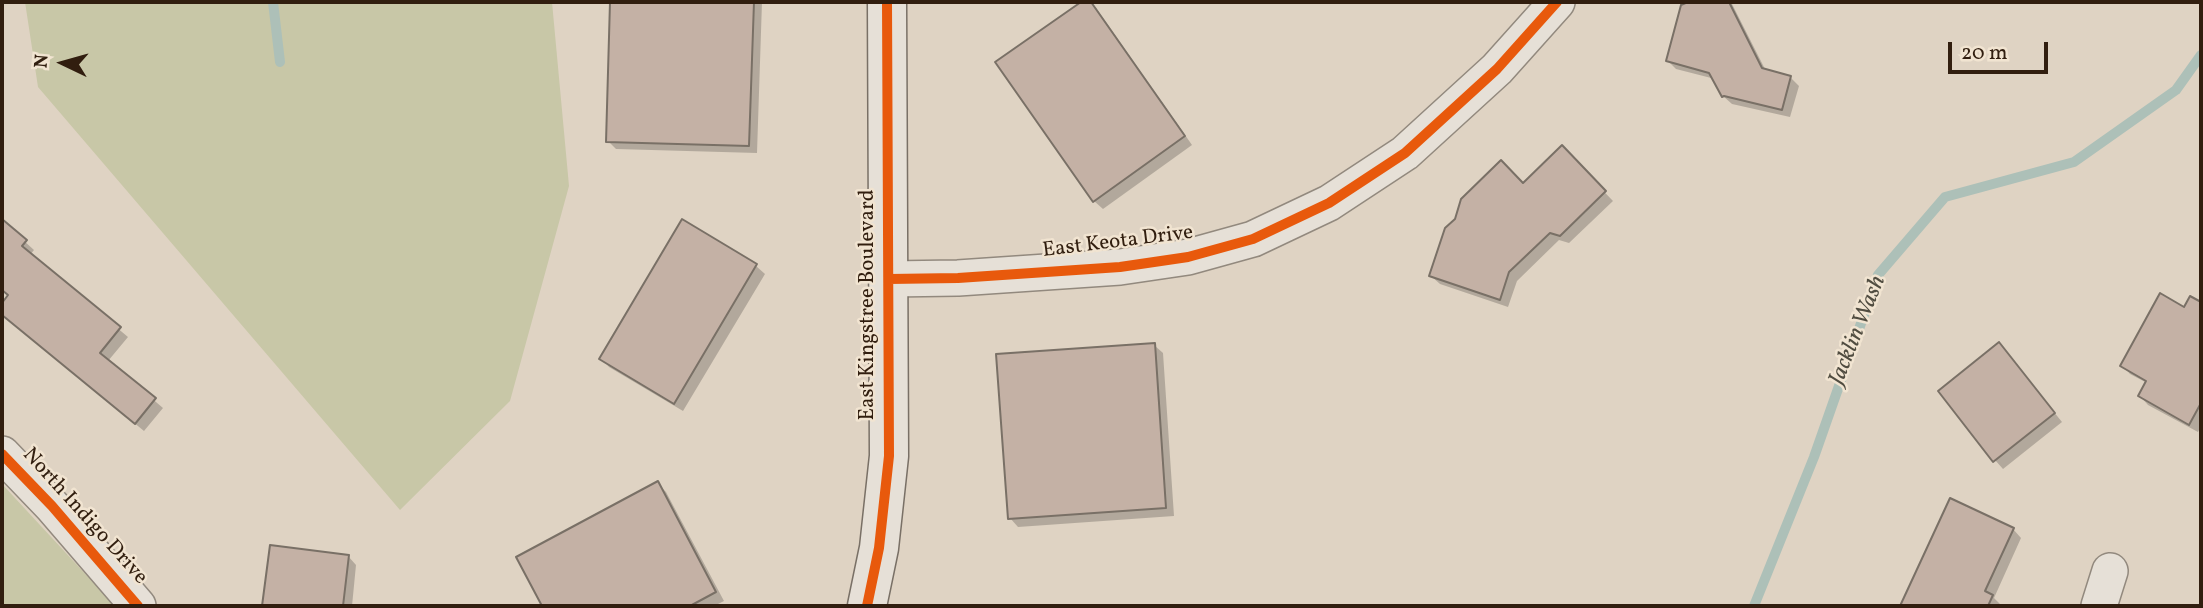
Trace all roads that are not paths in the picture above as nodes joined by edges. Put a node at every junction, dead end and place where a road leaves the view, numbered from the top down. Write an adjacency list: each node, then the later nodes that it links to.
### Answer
1 (887, 2): 3 (street, East Kingstree Boulevard)
2 (1558, 2): 3 (street, East Keota Drive)
3 (889, 279): 7 (street, East Kingstree Boulevard)
4 (2, 454): 6 (street, North Indigo Drive)
5 (2110, 571): 8 (street)
6 (138, 606)
7 (867, 606)
8 (2099, 606)

